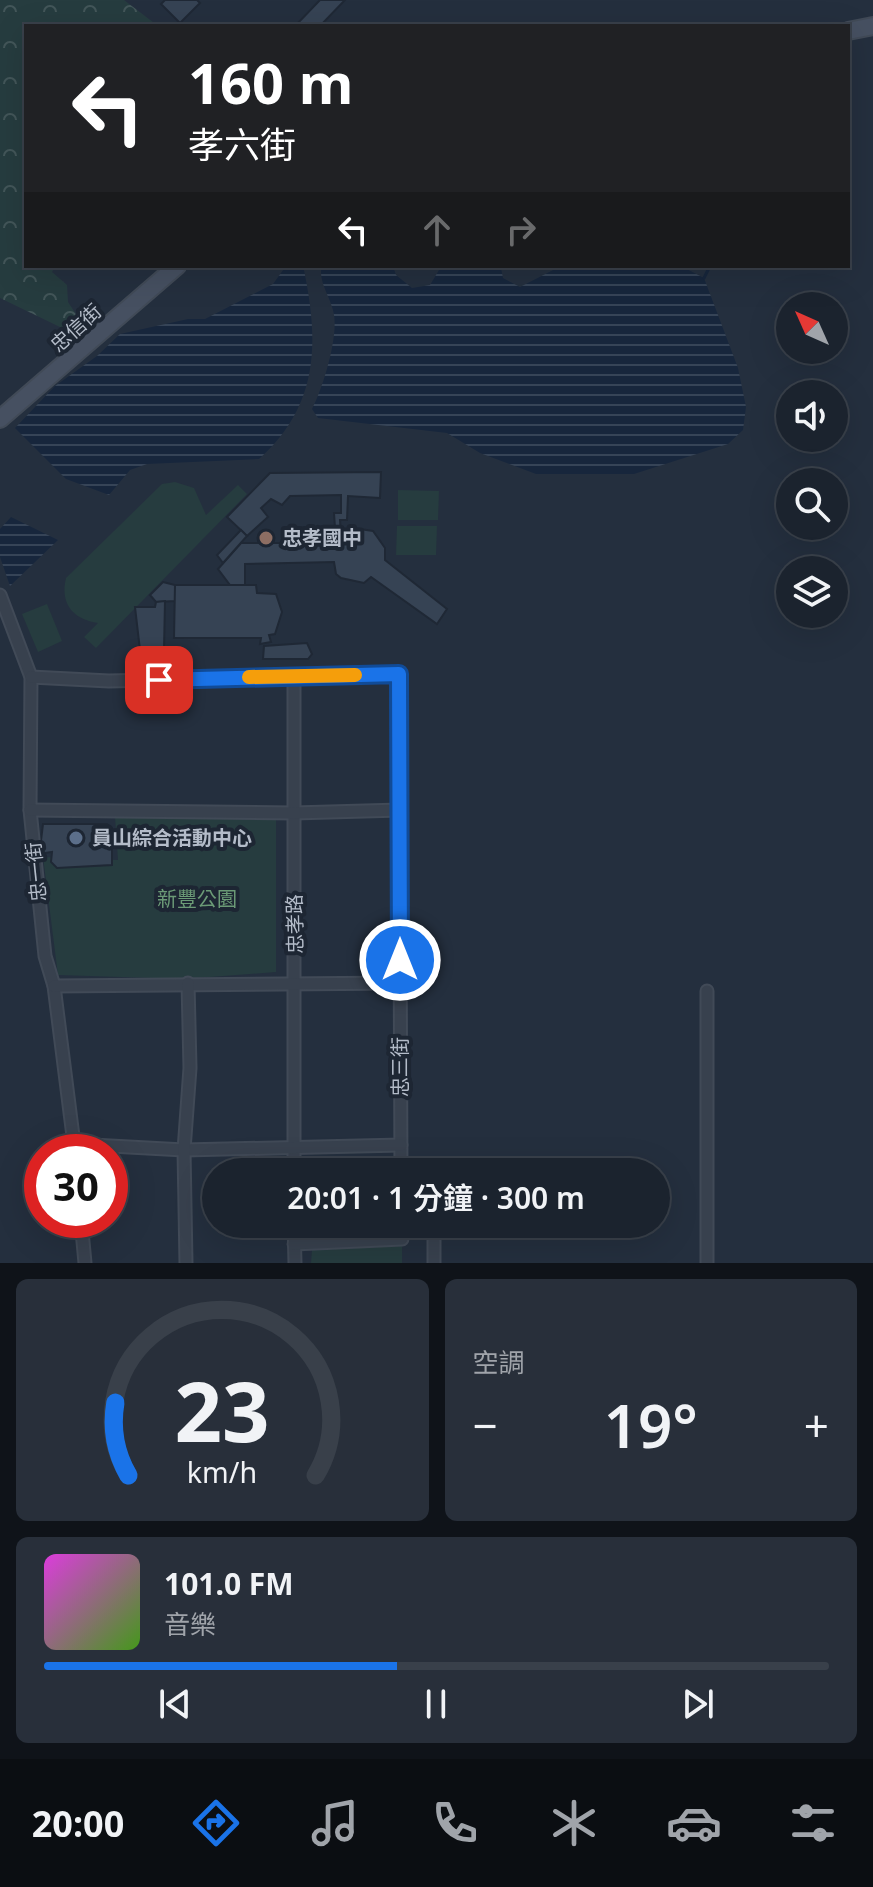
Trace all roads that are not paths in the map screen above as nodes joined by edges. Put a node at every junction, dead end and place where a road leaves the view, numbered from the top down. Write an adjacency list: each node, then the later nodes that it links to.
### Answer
1 (873, 26): 2 (street)
2 (850, 31)
3 (175, 268): 4 (street, 忠信街)
4 (0, 419)
5 (0, 595): 7 (street, 忠一街)
6 (294, 676): 7 (street); 9 (street, 忠三街); 10 (street, 忠孝路)
7 (31, 677): 8 (street, 忠一街)
8 (30, 810): 10 (street); 14 (street, 忠一街)
9 (400, 810): 10 (street); 12 (street, 忠三街)
10 (294, 813): 13 (street, 忠孝路)
11 (188, 983): 13 (street); 14 (street); 20 (street)
12 (400, 983): 13 (street); 17 (street, 忠三街)
13 (296, 985): 18 (street, 忠孝路)
14 (54, 986): 16 (street, 忠一街)
15 (707, 991): 32 (street)
16 (73, 1134)
17 (401, 1145): 18 (street); 22 (street, 忠三街)
18 (294, 1147): 20 (street); 21 (street, 忠孝路)
19 (128, 1149): 20 (street)
20 (184, 1150): 29 (street)
21 (294, 1158)
22 (401, 1158)
23 (83, 1238): 28 (street)
24 (294, 1238): 27 (street)
25 (402, 1238): 27 (street)
26 (434, 1238): 31 (street)
27 (294, 1244): 30 (street)
28 (85, 1263)
29 (186, 1263)
30 (295, 1263)
31 (434, 1263)
32 (707, 1263)

